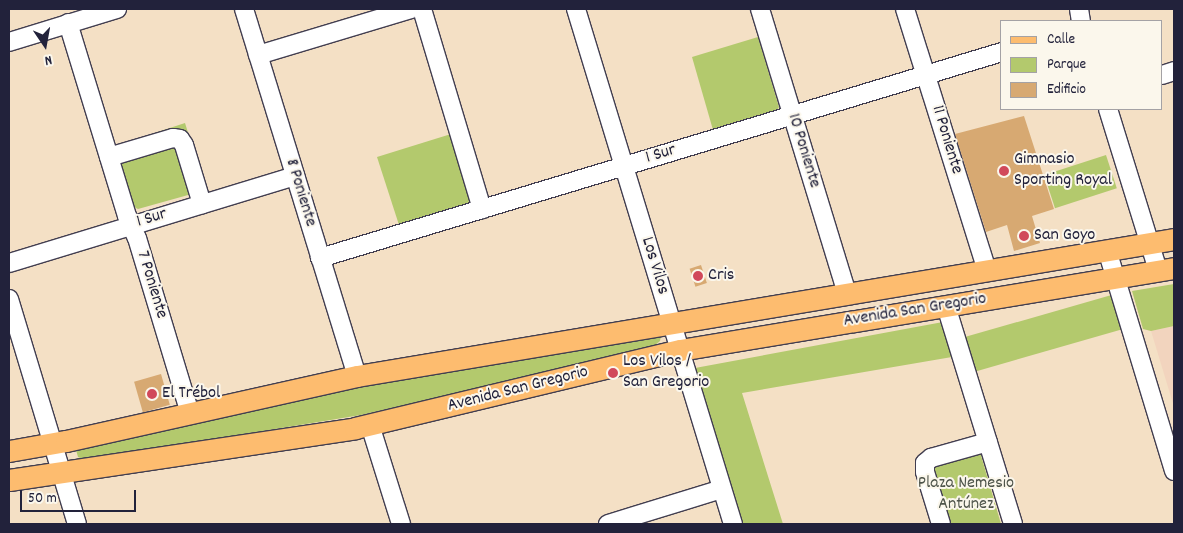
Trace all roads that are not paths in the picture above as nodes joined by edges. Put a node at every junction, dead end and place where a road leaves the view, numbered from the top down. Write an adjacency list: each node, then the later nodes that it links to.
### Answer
1 (117, 9): 8 (street)
2 (244, 9): 11 (street, 8 Poniente)
3 (411, 9): 11 (street)
4 (422, 9): 19 (street)
5 (576, 9): 16 (street, Los Vilos)
6 (760, 9): 14 (street, 10 Poniente)
7 (905, 9): 12 (street, 11 Poniente)
8 (68, 24): 9 (street); 15 (street, 7 Poniente)
9 (9, 42)
10 (1000, 53): 12 (street, 1 Sur)
11 (258, 55): 17 (street, 8 Poniente)
12 (926, 75): 14 (street, 1 Sur); 27 (street, 11 Poniente)
13 (1108, 110): 22 (street)
14 (792, 115): 16 (street, 1 Sur); 29 (street, 10 Poniente)
15 (109, 157): 18 (street); 20 (street, 7 Poniente)
16 (624, 166): 19 (street, 1 Sur); 32 (street, Los Vilos)
17 (295, 176): 18 (street, 1 Sur); 24 (street, 8 Poniente)
18 (202, 204): 20 (street, 1 Sur)
19 (482, 209): 24 (street, 1 Sur)
20 (132, 226): 25 (street, 1 Sur); 35 (street, 7 Poniente)
21 (1174, 239): 22 (main road, Avenida San Gregorio)
22 (1149, 243): 23 (main road, Avenida San Gregorio); 26 (street)
23 (1107, 250): 27 (main road, Avenida San Gregorio); 28 (street)
24 (320, 258): 34 (street, 8 Poniente)
25 (9, 263)
26 (1166, 270): 28 (main road, Avenida San Gregorio)
27 (987, 271): 29 (main road, Avenida San Gregorio)
28 (1116, 278): 31 (main road, Avenida San Gregorio); 40 (street)
29 (847, 294): 32 (main road, Avenida San Gregorio)
30 (9, 299): 38 (street)
31 (946, 306): 33 (main road, Avenida San Gregorio); 37 (street)
32 (672, 324): 33 (street, Los Vilos); 34 (main road, Avenida San Gregorio)
33 (680, 350): 36 (main road, Avenida San Gregorio); 43 (street, Los Vilos)
34 (357, 376): 35 (main road, Avenida San Gregorio)
35 (190, 414): 38 (main road, Avenida San Gregorio)
36 (370, 424): 41 (main road, Avenida San Gregorio); 45 (street)
37 (988, 442): 48 (street); 49 (street)
38 (53, 444): 39 (main road, Avenida San Gregorio); 41 (street)
39 (9, 451)
40 (1174, 471)
41 (61, 472): 42 (main road, Avenida San Gregorio); 44 (street)
42 (9, 480)
43 (722, 489): 46 (street); 47 (street, Los Vilos)
44 (77, 524)
45 (401, 524)
46 (608, 524)
47 (733, 524)
48 (941, 524)
49 (1013, 524)

